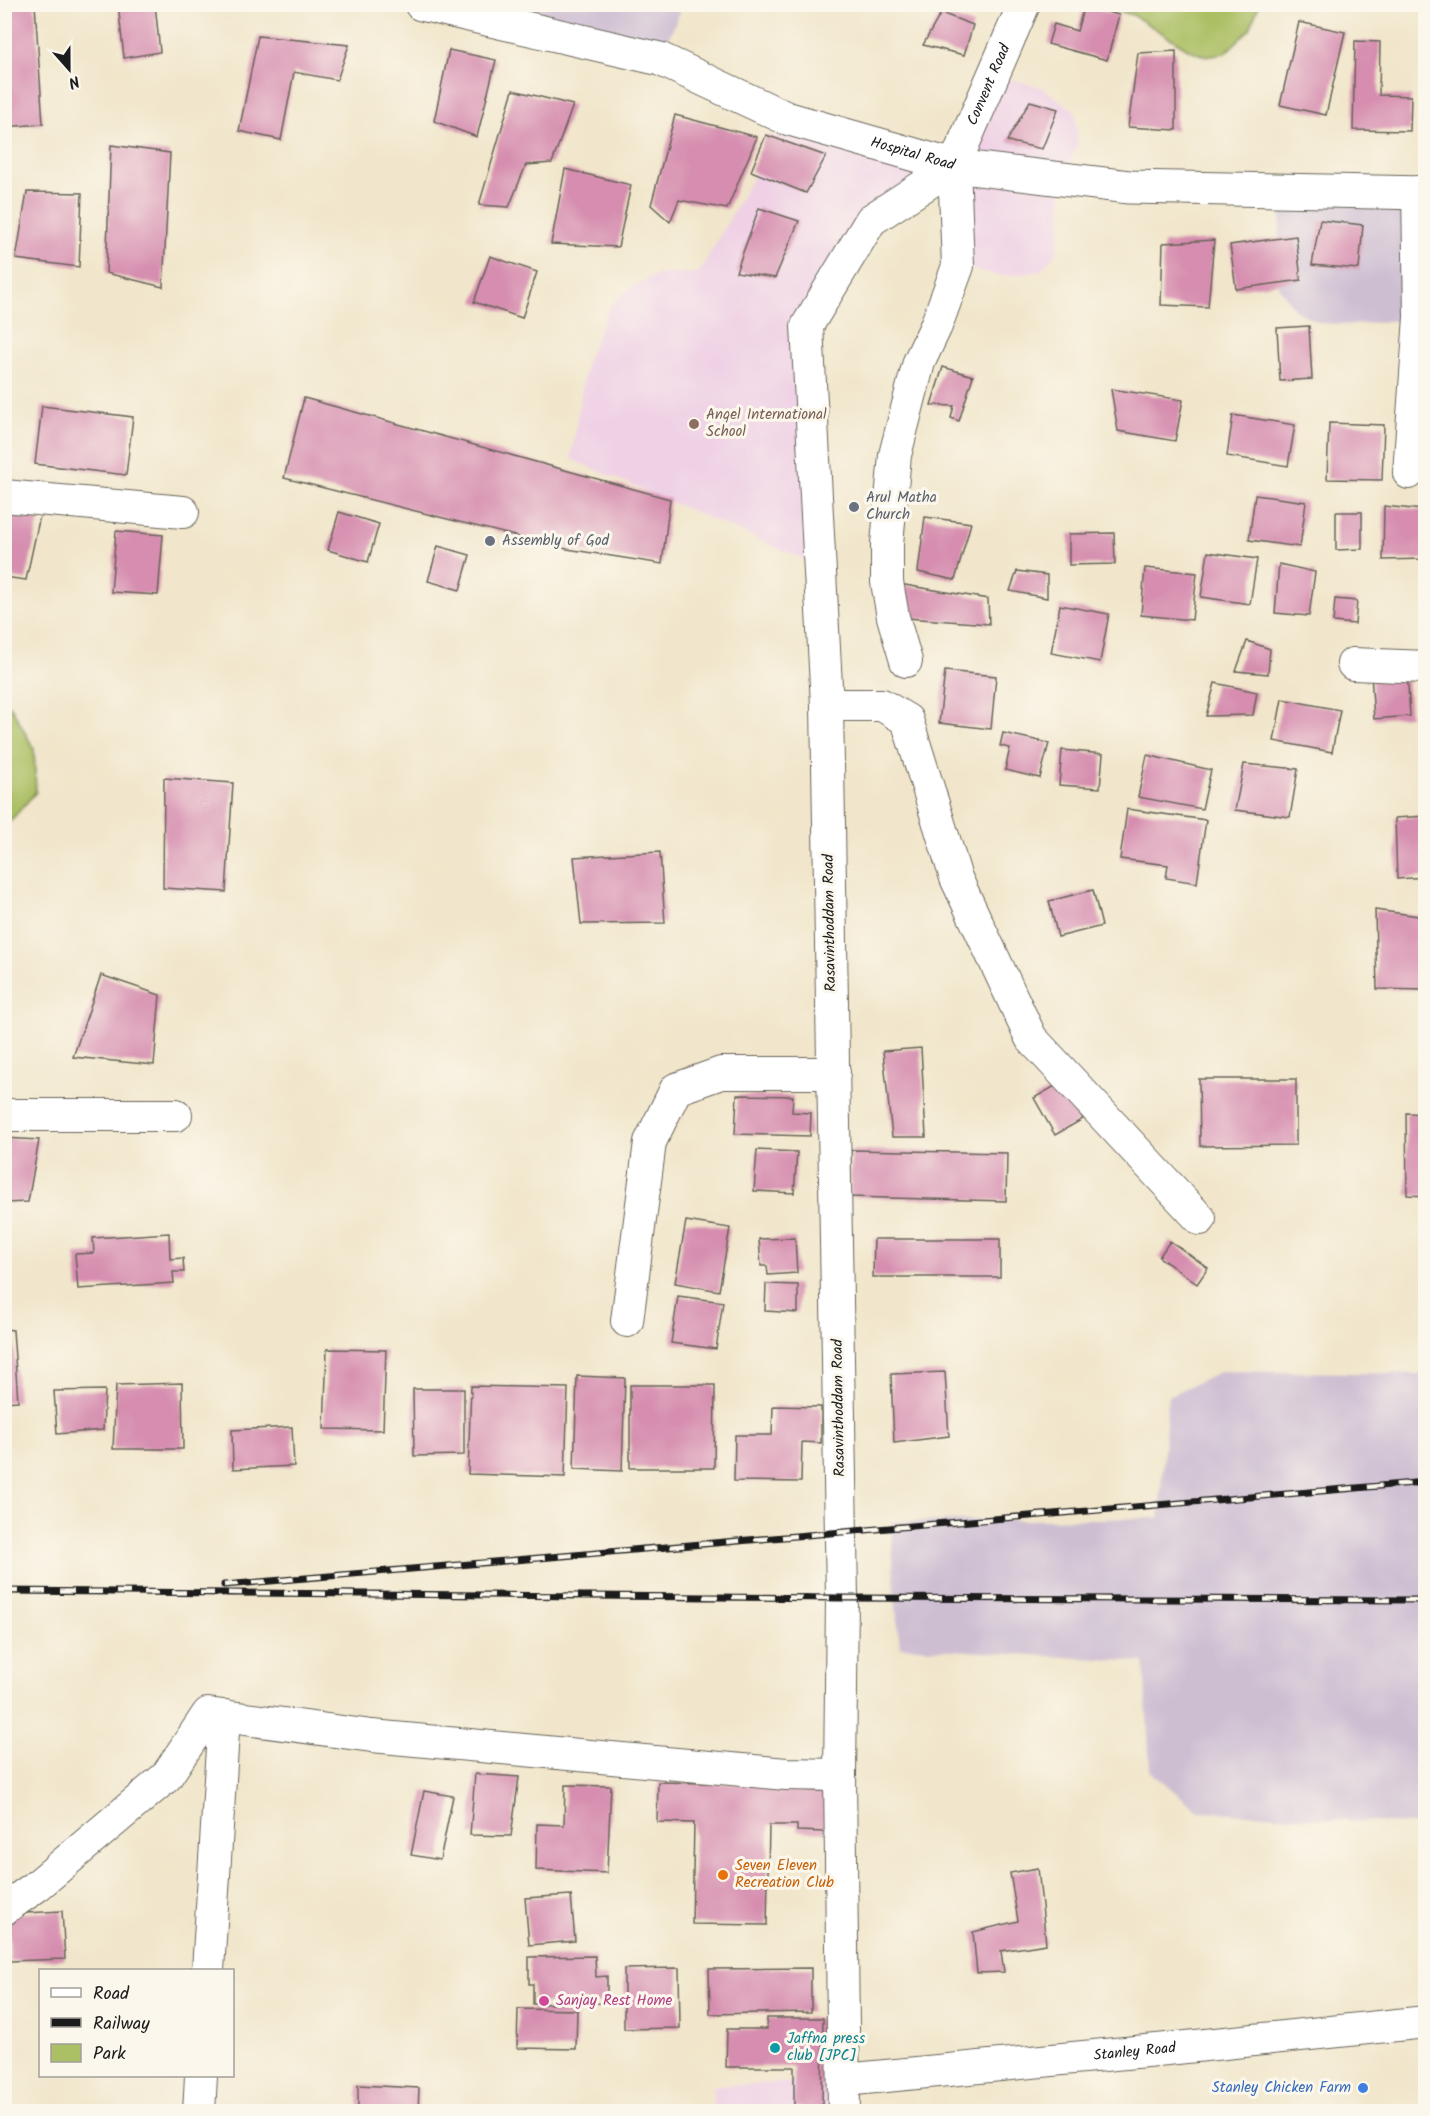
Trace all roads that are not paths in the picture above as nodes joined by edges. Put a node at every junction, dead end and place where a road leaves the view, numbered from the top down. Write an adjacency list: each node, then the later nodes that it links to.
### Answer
1 (421, 4): 3 (street, Hospital Road)
2 (1024, 4): 3 (street, Convent Road)
3 (954, 166): 4 (street, Hospital Road); 8 (street); 11 (street, Rasavinthoddam Road)
4 (1422, 193): 5 (street)
5 (1409, 472)
6 (4, 496): 7 (street)
7 (183, 512)
8 (906, 661)
9 (1353, 664): 10 (street)
10 (1425, 667)
11 (827, 705): 12 (street, Rasavinthoddam Road); 15 (street)
12 (834, 1073): 16 (street); 18 (street, Rasavinthoddam Road)
13 (4, 1115): 14 (street)
14 (176, 1115)
15 (1200, 1219)
16 (627, 1321)
17 (224, 1716): 18 (street); 19 (street); 20 (street)
18 (840, 1775): 23 (street, Rasavinthoddam Road)
19 (4, 1909)
20 (208, 1969)
21 (1425, 2022): 23 (street, Stanley Road)
22 (201, 2077): 24 (street)
23 (844, 2080): 25 (street, Rasavinthoddam Road)
24 (199, 2112)
25 (844, 2112)

